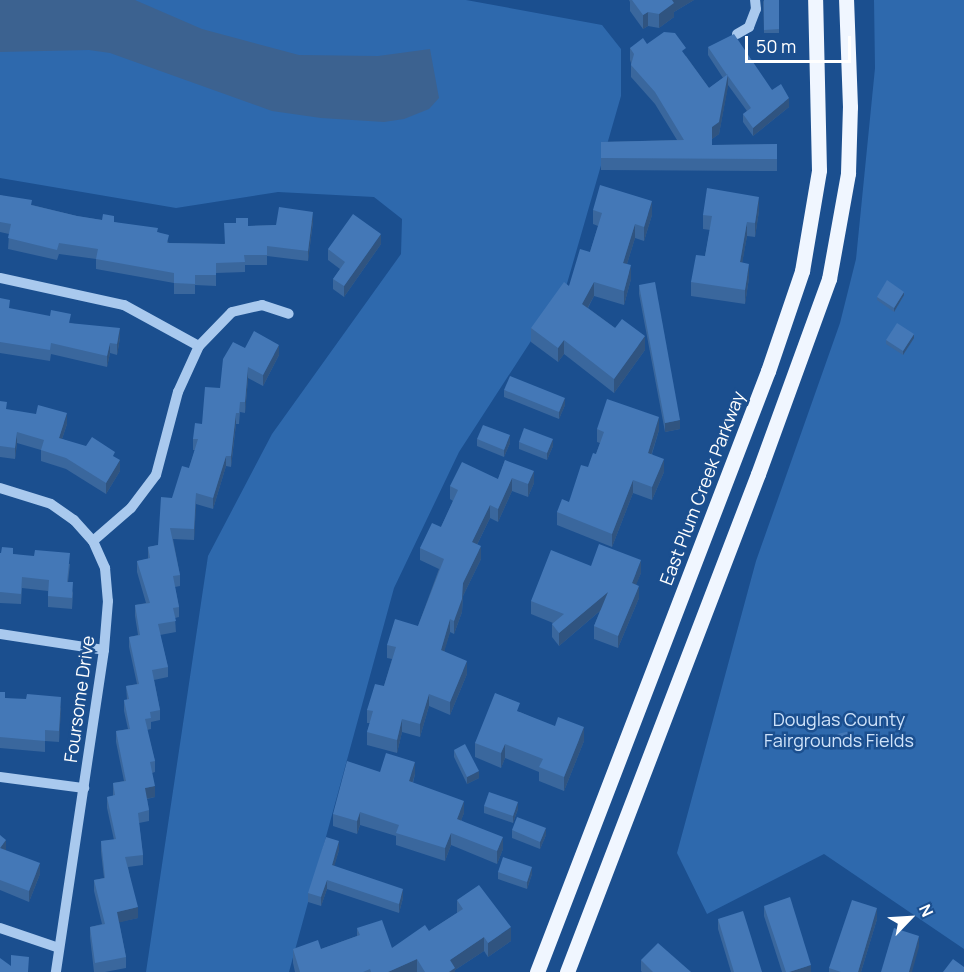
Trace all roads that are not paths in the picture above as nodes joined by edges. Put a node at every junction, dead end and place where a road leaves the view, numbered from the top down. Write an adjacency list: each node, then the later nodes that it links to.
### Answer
1 (755, 0): 4 (street)
2 (815, 0): 17 (main road, East Plum Creek Parkway)
3 (846, 0): 18 (main road)
4 (737, 34)
5 (0, 278): 7 (street)
6 (289, 314): 7 (street)
7 (199, 346): 9 (street)
8 (0, 488): 9 (street, Foursome Drive)
9 (93, 541): 11 (street, Foursome Drive)
10 (0, 634): 11 (street)
11 (104, 651): 13 (street, Foursome Drive)
12 (0, 777): 13 (street)
13 (84, 788): 15 (street, Foursome Drive)
14 (0, 928): 15 (street)
15 (59, 948): 16 (street, Foursome Drive)
16 (56, 972)
17 (537, 972)
18 (567, 972)

